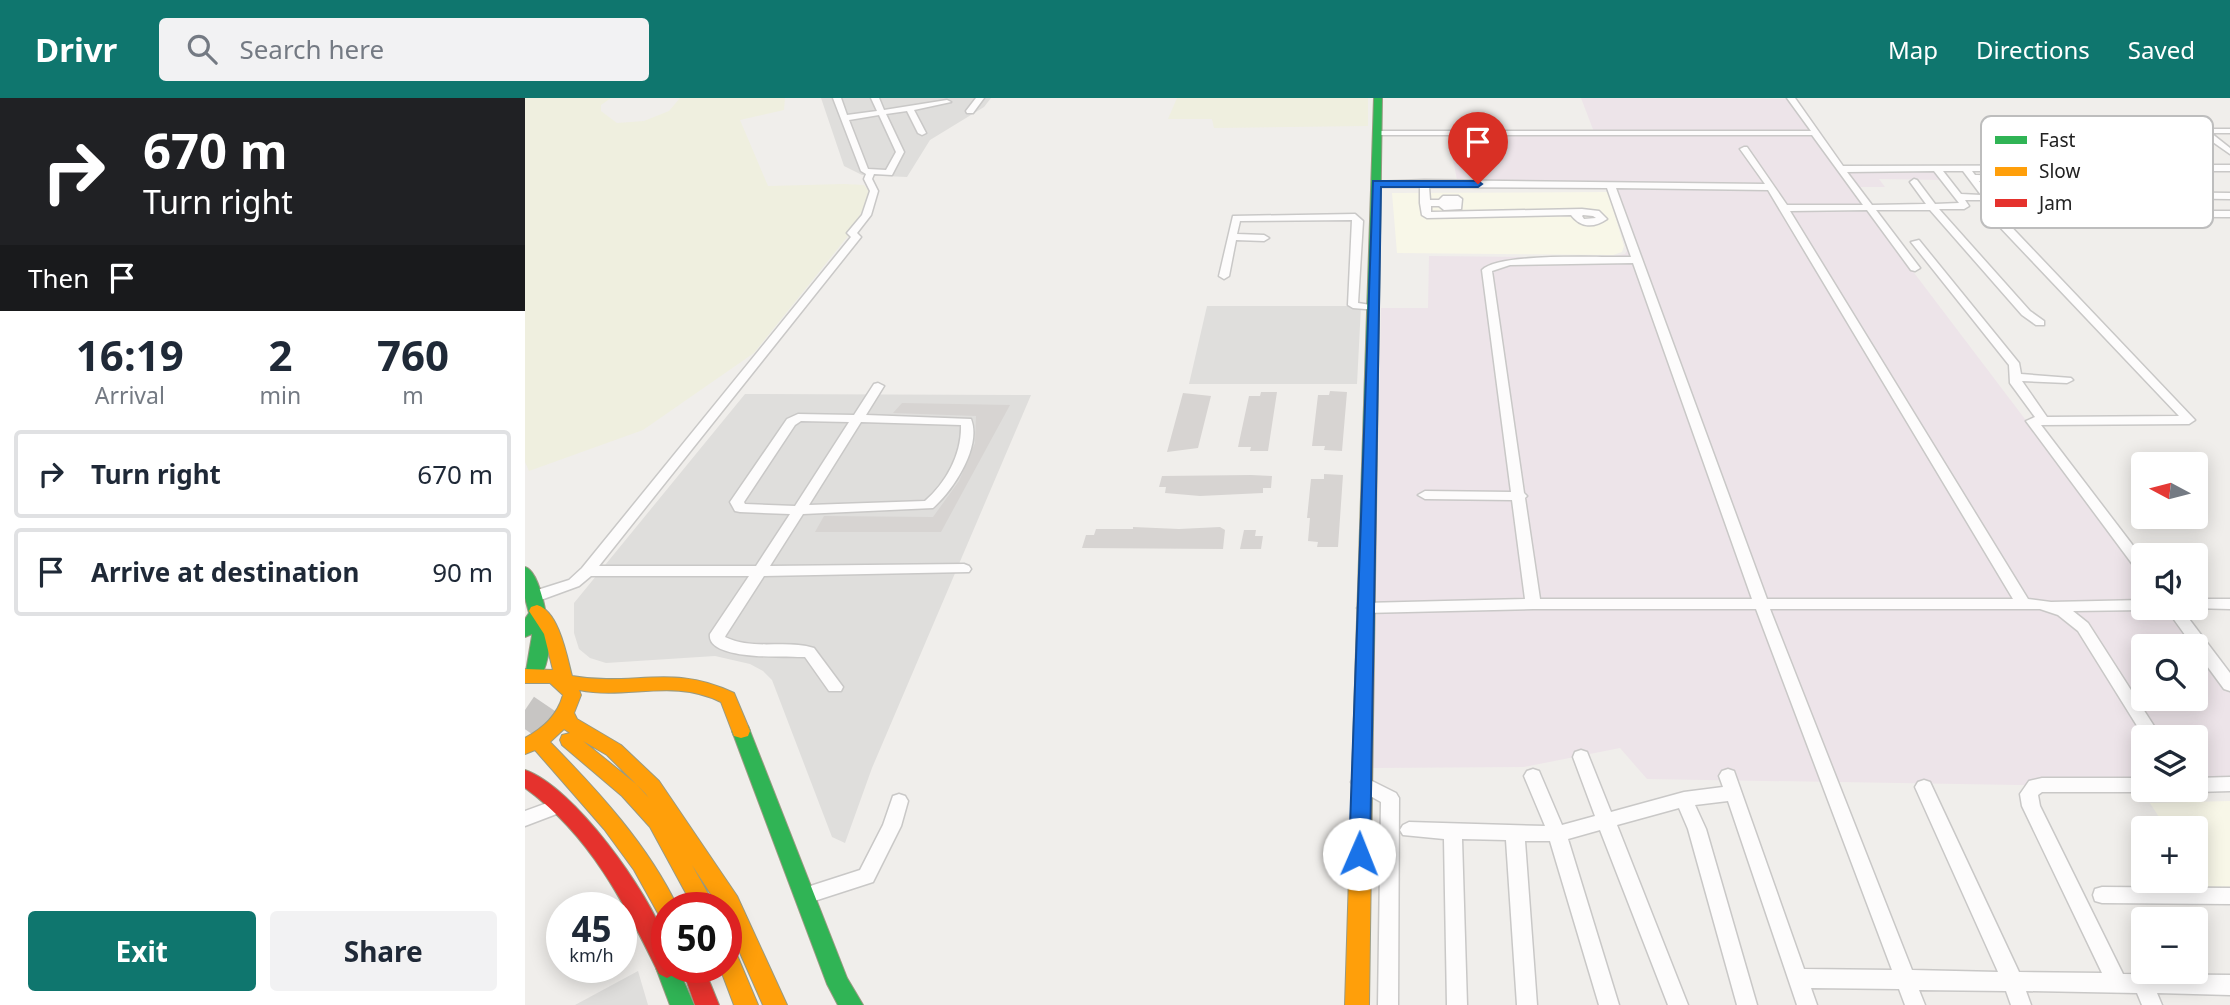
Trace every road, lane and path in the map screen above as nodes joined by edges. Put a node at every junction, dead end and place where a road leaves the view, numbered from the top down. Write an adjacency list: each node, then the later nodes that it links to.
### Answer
1 (837, 98): 12 (street)
2 (875, 98): 10 (street)
3 (912, 98): 8 (street)
4 (980, 98): 9 (street)
5 (1378, 98): 14 (main road)
6 (1791, 98): 15 (street)
7 (946, 100): 8 (street); 11 (street)
8 (912, 107): 10 (street); 13 (street)
9 (970, 111)
10 (881, 112): 12 (street); 23 (street)
11 (953, 114)
12 (845, 118): 23 (street)
13 (922, 132)
14 (1378, 133): 15 (street); 26 (main road)
15 (1817, 134): 20 (street)
16 (2213, 139): 18 (street)
17 (1744, 149): 28 (street)
18 (2230, 152)
19 (1936, 168): 20 (street); 21 (street); 31 (street)
20 (1841, 169): 36 (street)
21 (1969, 173): 22 (street); 24 (street); 30 (street)
22 (1981, 173)
23 (870, 174): 59 (street)
24 (1981, 174)
25 (1914, 182): 35 (street)
26 (1377, 184): 27 (street); 46 (main road)
27 (1424, 184): 29 (street); 33 (street)
28 (1771, 187): 29 (street); 37 (street)
29 (1611, 188): 43 (street)
30 (1981, 189)
31 (1959, 197): 32 (street); 35 (street)
32 (1981, 198)
33 (1424, 203): 34 (street); 38 (street)
34 (1458, 203)
35 (1932, 206): 36 (street); 47 (street)
36 (1868, 207): 37 (street); 44 (street)
37 (1784, 208): 61 (street)
38 (1582, 212)
39 (2006, 228): 52 (street)
40 (1231, 237): 41 (street); 45 (street); 46 (street)
41 (1264, 239)
42 (1916, 242): 48 (street)
43 (1635, 260): 54 (street); 63 (street)
44 (1915, 268)
45 (1224, 276)
46 (1373, 309): 69 (main road)
47 (2040, 323)
48 (2015, 377): 49 (street); 52 (street)
49 (2067, 380)
50 (878, 386): 51 (street)
51 (858, 418): 55 (street); 55 (street); 55 (street)
52 (2044, 421): 56 (street)
53 (1425, 495): 54 (street)
54 (1520, 496): 62 (street)
55 (798, 510): 58 (street)
56 (2131, 553)
57 (964, 569): 58 (street)
58 (760, 570): 59 (street); 76 (street)
59 (587, 571): 68 (street)
60 (525, 572): 68 (main road)
61 (2022, 602): 63 (street); 67 (street)
62 (1534, 604): 63 (street); 69 (street)
63 (1761, 604): 109 (street)
64 (2208, 604): 65 (street)
65 (2230, 604)
66 (2131, 605): 67 (street)
67 (2052, 606): 78 (street)
68 (536, 608): 71 (main road); 72 (main road); 73 (main road)
69 (1364, 608): 85 (main road)
70 (2182, 620): 75 (street)
71 (525, 631)
72 (529, 676): 73 (main road)
73 (565, 681): 74 (main road); 77 (main road)
74 (676, 682): 77 (main road); 105 (main road)
75 (2230, 685)
76 (835, 687)
77 (566, 715): 80 (main road); 121 (main road)
78 (2145, 725)
79 (562, 735): 103 (main road)
80 (525, 747)
81 (543, 747): 102 (main road)
82 (1581, 757): 94 (street)
83 (1533, 776): 98 (street)
84 (525, 778): 92 (main road)
85 (1360, 782): 96 (street); 99 (main road)
86 (2230, 784): 88 (street)
87 (2131, 785): 114 (street)
88 (2208, 785)
89 (1924, 787): 110 (street)
90 (1684, 799): 94 (street); 108 (street); 129 (street)
91 (899, 801): 105 (street)
92 (561, 805): 93 (street); 107 (main road)
93 (525, 819)
94 (1608, 820): 98 (street); 128 (street)
95 (1453, 831): 96 (street); 97 (street); 125 (street)
96 (1400, 832): 99 (street); 100 (street)
97 (1515, 832): 98 (street); 126 (street)
98 (1557, 834): 127 (street)
99 (1360, 835): 101 (main road)
100 (1390, 872): 101 (street); 124 (street)
101 (1359, 873): 123 (main road)
102 (659, 892)
103 (696, 892)
104 (2102, 895): 106 (street)
105 (804, 896): 122 (main road)
106 (2230, 896)
107 (651, 937)
108 (1797, 978): 109 (street); 130 (street)
109 (1906, 979): 110 (street); 131 (street)
110 (2013, 982): 114 (street); 132 (street)
111 (673, 983): 118 (main road)
112 (699, 983): 119 (main road)
113 (737, 983): 120 (main road)
114 (2117, 984): 115 (street)
115 (2131, 984)
116 (2143, 984): 117 (street); 133 (street)
117 (2230, 985)
118 (682, 1005)
119 (707, 1005)
120 (746, 1005)
121 (775, 1005)
122 (851, 1005)
123 (1357, 1005)
124 (1388, 1005)
125 (1457, 1005)
126 (1527, 1005)
127 (1609, 1005)
128 (1678, 1005)
129 (1747, 1005)
130 (1807, 1005)
131 (1915, 1005)
132 (2021, 1005)
133 (2152, 1005)

